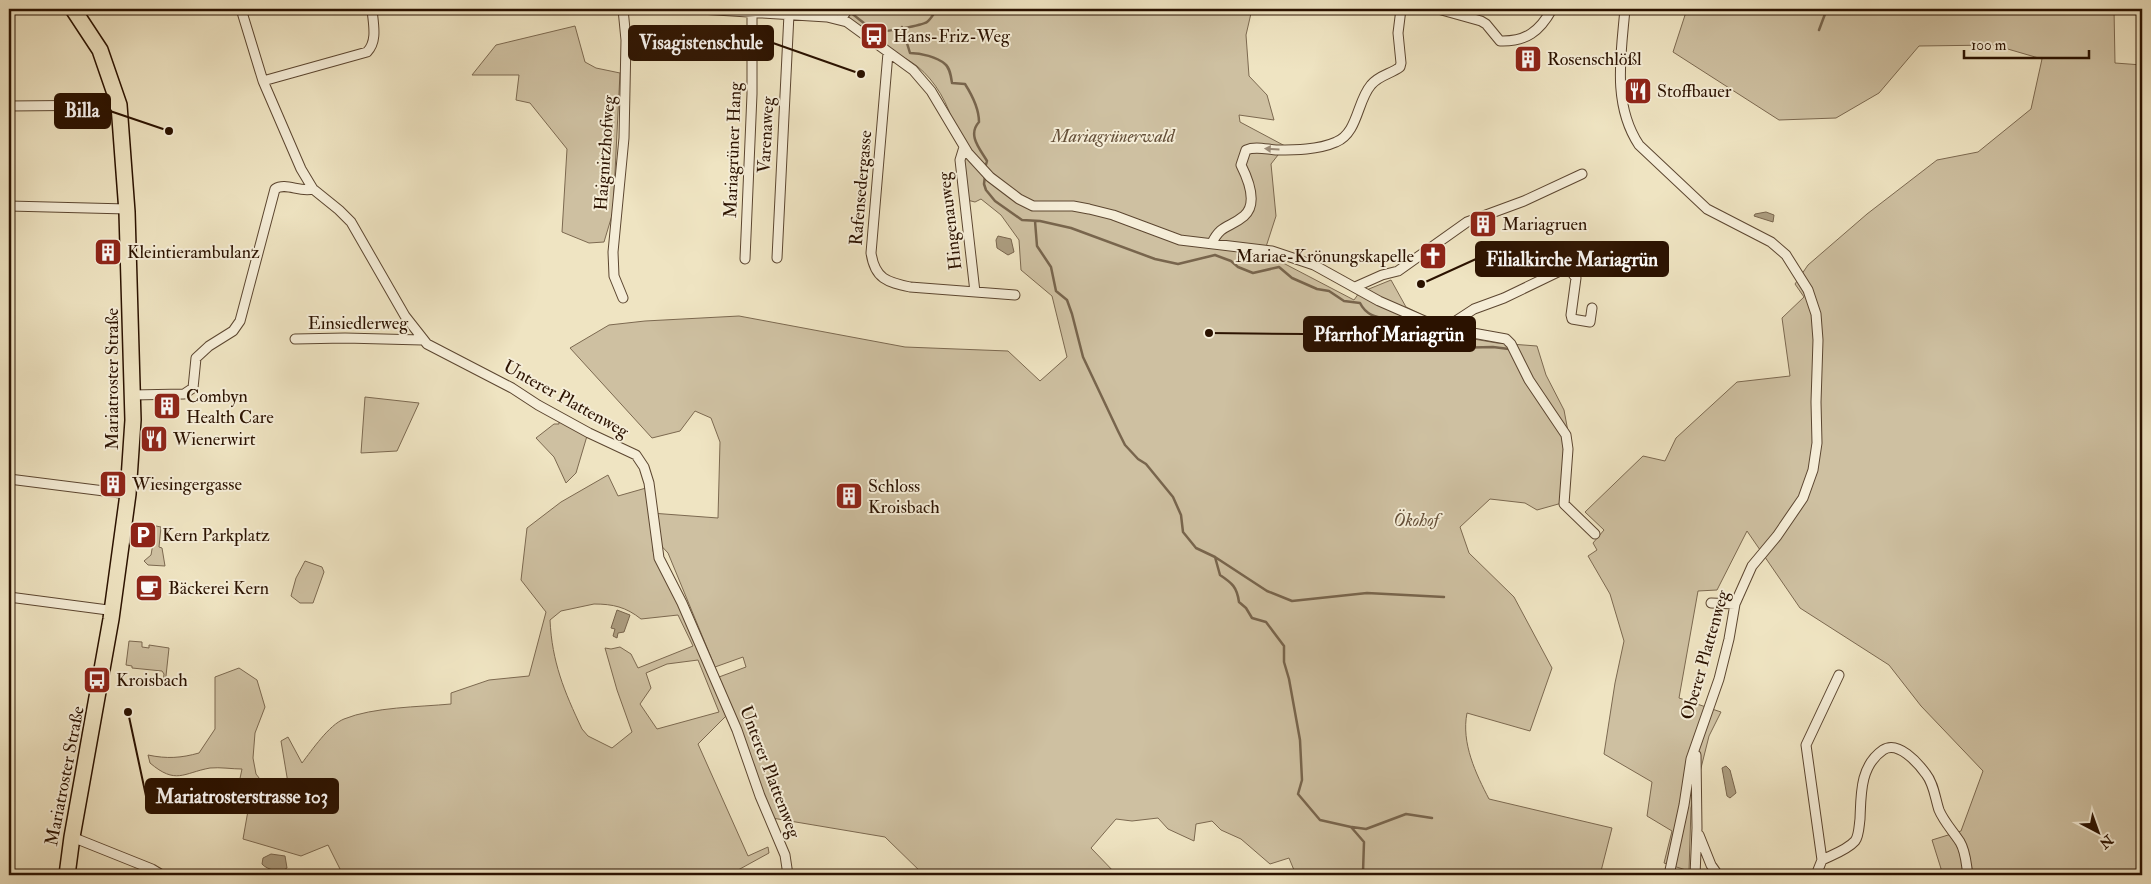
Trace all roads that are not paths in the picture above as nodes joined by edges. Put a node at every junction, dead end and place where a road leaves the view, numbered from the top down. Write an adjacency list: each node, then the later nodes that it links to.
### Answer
1 (73, 9): 17 (main road, Mariatroster Straße)
2 (241, 9): 16 (street, Unterer Plattenweg)
3 (372, 9): 16 (street)
4 (594, 9): 5 (street)
5 (610, 9)
6 (622, 9): 30 (street, Haignitzhofweg)
7 (700, 9): 12 (street)
8 (1403, 9): 24 (street, one-way to 24)
9 (1438, 9): 10 (street)
10 (1552, 9)
11 (1625, 9): 41 (street, Oberer Plattenweg)
12 (756, 11): 13 (street); 26 (street, Mariagrüner Hang)
13 (788, 14): 14 (street); 25 (street, Varenaweg)
14 (845, 14): 15 (street)
15 (888, 53): 19 (street); 28 (street, Rafensedergasse)
16 (263, 82): 21 (street, Unterer Plattenweg)
17 (119, 105): 18 (street); 23 (main road, Mariatroster Straße)
18 (9, 106)
19 (964, 147): 24 (street); 28 (street, Hingenauweg)
20 (1582, 174): 27 (street)
21 (313, 189): 34 (street, Unterer Plattenweg); 35 (street)
22 (9, 206): 23 (street)
23 (127, 209): 35 (main road, Mariatroster Straße)
24 (1212, 243): 27 (street)
25 (777, 258)
26 (746, 259)
27 (1355, 287): 32 (street)
28 (975, 292): 29 (street, Rafensedergasse)
29 (1015, 295)
30 (624, 298)
31 (1592, 308): 32 (street)
32 (1445, 328): 38 (street)
33 (295, 339): 34 (street, Einsiedlerweg)
34 (422, 340): 50 (street, Unterer Plattenweg)
35 (132, 395): 37 (main road, Mariatroster Straße)
36 (9, 479): 37 (street)
37 (128, 494): 42 (main road, Mariatroster Straße)
38 (1595, 534)
39 (9, 597): 42 (street)
40 (1711, 602): 41 (street)
41 (1734, 604): 44 (street, Oberer Plattenweg)
42 (112, 612): 46 (main road, Mariatroster Straße)
43 (1839, 675): 47 (street)
44 (1695, 747): 45 (street); 51 (street, Oberer Plattenweg)
45 (1697, 828): 52 (street); 53 (street)
46 (72, 837): 48 (main road, Mariatroster Straße); 49 (street)
47 (1822, 860): 54 (street); 55 (street)
48 (67, 875)
49 (162, 875)
50 (788, 875)
51 (1669, 875)
52 (1695, 875)
53 (1718, 875)
54 (1816, 875)
55 (1968, 875)

